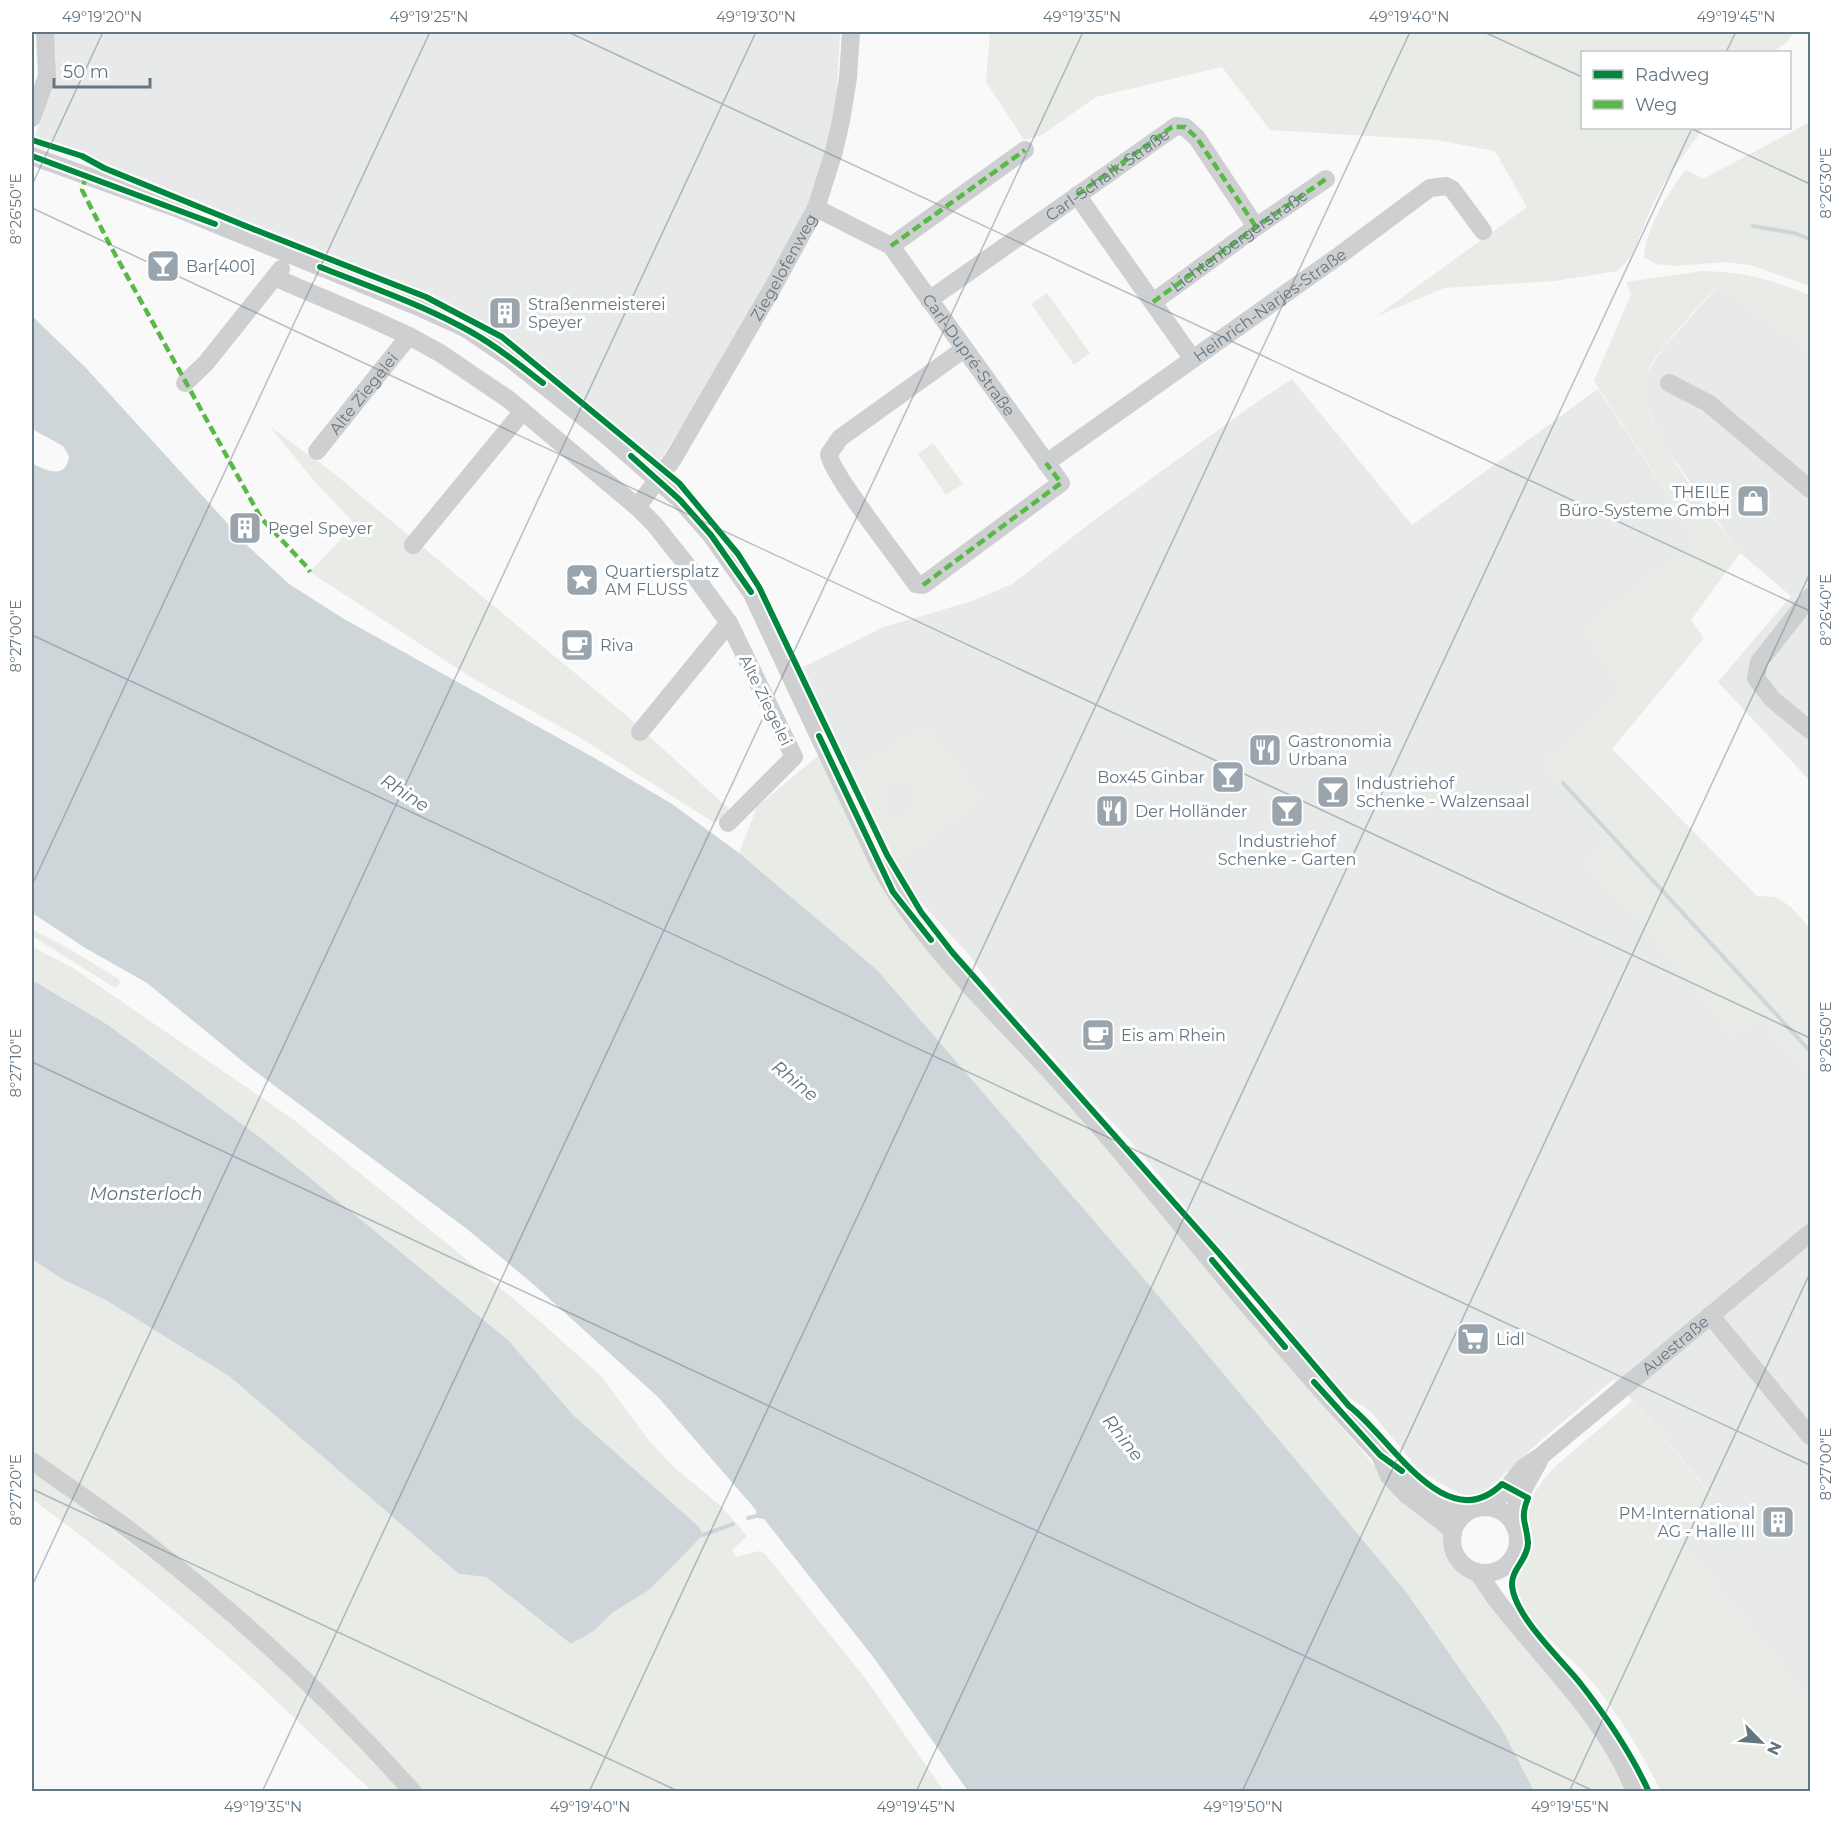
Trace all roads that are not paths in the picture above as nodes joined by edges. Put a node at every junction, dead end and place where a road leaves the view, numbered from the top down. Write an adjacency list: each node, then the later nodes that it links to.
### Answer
1 (45, 32): 3 (street)
2 (851, 32): 8 (street, Ziegelofenweg)
3 (32, 118)
4 (1025, 150): 11 (street)
5 (32, 156): 12 (street)
6 (1326, 179): 9 (street, Lichtenbergerstraße)
7 (1077, 195): 9 (street, Carl-Schalk-Straße); 14 (street, Carl-Schalk-Straße); 15 (street, Lichtenbergerstraße)
8 (816, 208): 11 (street, Carl-Dupré-Straße); 24 (street, Ziegelofenweg)
9 (1256, 227): 15 (street, Lichtenbergerstraße)
10 (1483, 231): 18 (street, Heinrich-Narjes-Straße)
11 (891, 246): 14 (street, Carl-Dupré-Straße)
12 (290, 255): 13 (street); 24 (street)
13 (276, 278): 16 (street, Alte Ziegelei); 19 (street)
14 (929, 300): 17 (street, Carl-Dupré-Straße)
15 (1153, 302): 18 (street, Lichtenbergerstraße)
16 (410, 336): 21 (street, Alte Ziegelei); 22 (street, Alte Ziegelei)
17 (964, 350): 23 (street, Carl-Dupré-Straße); 23 (street, Carl-Dupré-Straße)
18 (1192, 358): 23 (street, Heinrich-Narjes-Straße)
19 (185, 382)
20 (1669, 383): 25 (street)
21 (523, 411): 26 (street, Alte Ziegelei); 27 (street)
22 (317, 451)
23 (1046, 463)
24 (658, 480): 26 (street); 32 (street)
25 (1810, 489)
26 (637, 507): 29 (street, Alte Ziegelei)
27 (413, 545)
28 (1810, 597): 30 (street)
29 (729, 623): 31 (street); 33 (street, Alte Ziegelei)
30 (1810, 730)
31 (640, 732)
32 (821, 741): 33 (street); 38 (street)
33 (794, 757): 34 (street, Alte Ziegelei)
34 (728, 823)
35 (1810, 1233): 36 (street, Auestraße)
36 (1710, 1315): 37 (street); 39 (street, Auestraße)
37 (1810, 1436)
38 (1380, 1455): 42 (street); 44 (street)
39 (1541, 1456): 41 (street, Auestraße); 43 (street, Auestraße)
40 (32, 1461): 48 (street)
41 (1486, 1507): 42 (street); 43 (street)
42 (1466, 1513): 44 (street)
43 (1514, 1525): 45 (street)
44 (1453, 1534): 46 (street)
45 (1503, 1568): 46 (street); 47 (street)
46 (1478, 1573): 47 (street)
47 (1515, 1622): 49 (street)
48 (413, 1791)
49 (1635, 1791)

